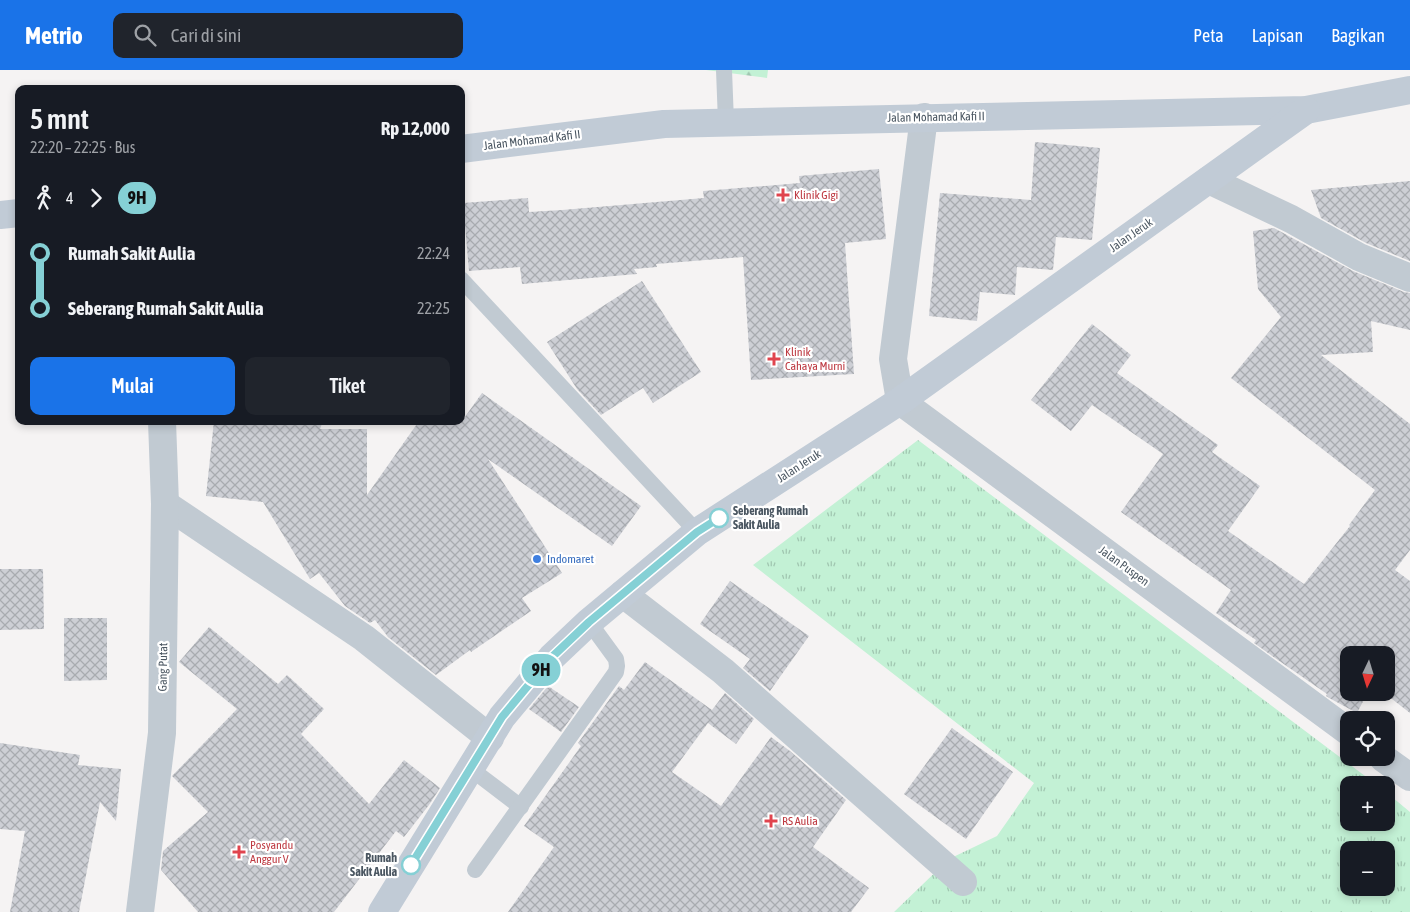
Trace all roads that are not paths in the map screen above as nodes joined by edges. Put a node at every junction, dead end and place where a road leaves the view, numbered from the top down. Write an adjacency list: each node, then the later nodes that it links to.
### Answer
1 (724, 70): 5 (lane)
2 (1410, 90): 3 (street, Jalan Mohamad Kafi II)
3 (1306, 110): 4 (street, Jalan Mohamad Kafi II); 7 (street, Jalan Jeruk)
4 (924, 117): 5 (street, Jalan Mohamad Kafi II); 12 (street)
5 (726, 122): 6 (street, Jalan Mohamad Kafi II)
6 (465, 149)
7 (1209, 180): 10 (street); 12 (street, Jalan Jeruk)
8 (15, 213): 9 (street)
9 (0, 215)
10 (1410, 278)
11 (465, 283): 15 (lane)
12 (900, 400): 15 (street, Jalan Jeruk); 18 (street, Jalan Puspen)
13 (162, 425): 14 (street, Gang Putat)
14 (165, 504): 19 (street); 26 (street, Gang Putat)
15 (697, 532): 16 (street, Jalan Jeruk)
16 (623, 594): 17 (street, Jalan Jeruk); 25 (street)
17 (589, 622): 19 (street, Jalan Jeruk); 23 (lane)
18 (1340, 725)
19 (490, 738): 21 (street, Jalan Jeruk)
20 (1395, 766): 22 (street)
21 (471, 769): 23 (lane); 27 (street, Jalan Jeruk)
22 (1410, 777)
23 (521, 807): 24 (lane)
24 (475, 870)
25 (963, 882)
26 (140, 912)
27 (382, 912)

